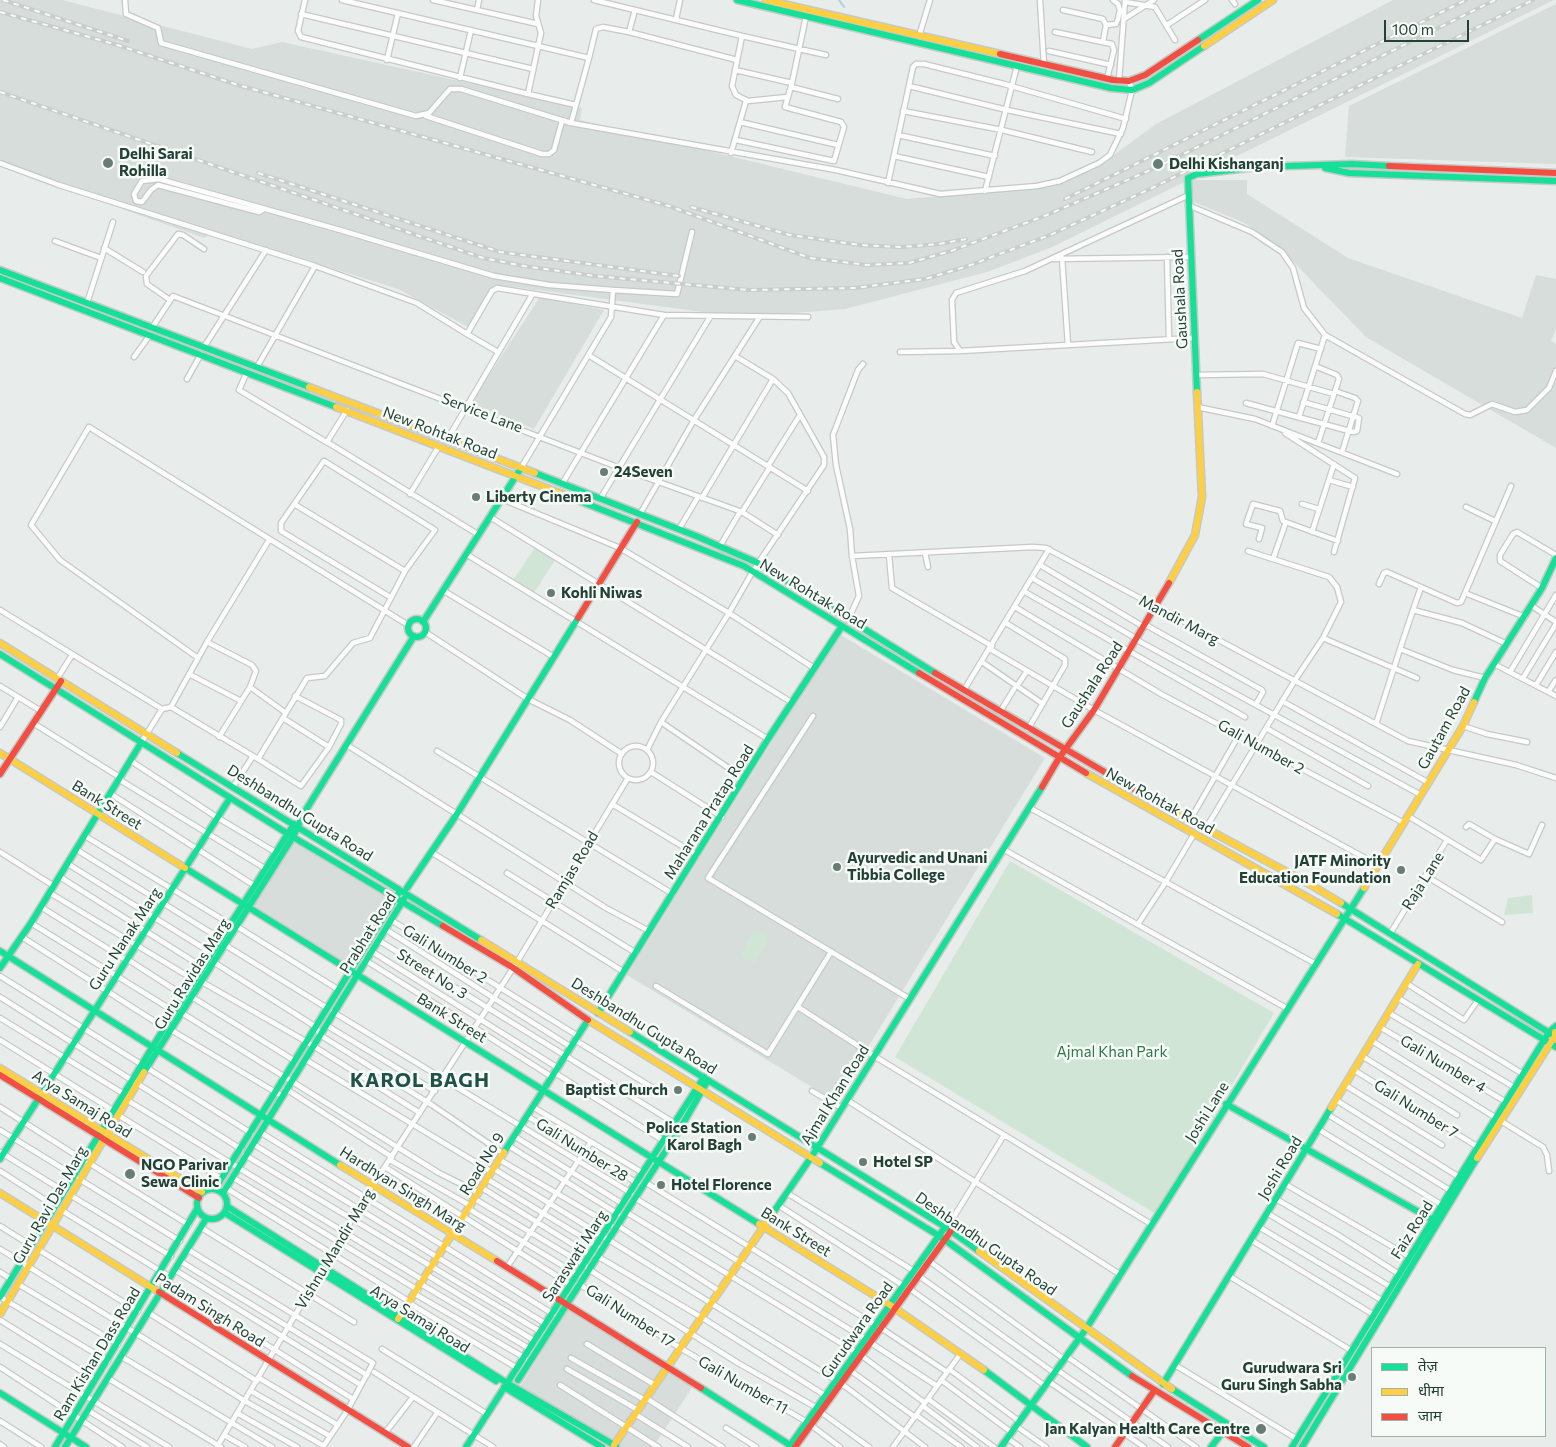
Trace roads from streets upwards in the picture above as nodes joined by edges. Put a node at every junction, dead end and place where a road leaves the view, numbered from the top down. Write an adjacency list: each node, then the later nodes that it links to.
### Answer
1 (125, 0): 67 (street)
2 (305, 0): 24 (street)
3 (342, 0): 23 (street)
4 (433, 0): 20 (street)
5 (479, 0): 20 (street)
6 (538, 0): 28 (street)
7 (594, 0): 21 (street)
8 (680, 0): 26 (street)
9 (737, 0): 25 (street)
10 (767, 0): 36 (street)
11 (930, 0): 36 (street)
12 (1040, 0): 47 (street)
13 (1113, 0): 29 (street)
14 (1154, 0): 19 (street)
15 (1206, 0): 30 (street)
16 (1258, 0): 55 (street)
17 (1273, 0): 59 (street)
18 (1125, 1): 19 (street); 27 (street)
19 (1148, 4): 27 (street); 30 (street)
20 (476, 10): 28 (street)
21 (635, 10): 26 (street); 32 (street)
22 (1062, 10): 29 (street)
23 (398, 13): 31 (street); 34 (street)
24 (301, 14): 34 (street); 45 (street)
25 (806, 16): 36 (street); 40 (street)
26 (676, 19): 35 (street)
27 (1124, 19): 54 (street)
28 (538, 24): 39 (street)
29 (1106, 25): 38 (street)
30 (1167, 25): 37 (street)
31 (471, 30): 39 (street); 42 (street)
32 (629, 32): 44 (street); 46 (street)
33 (1055, 32): 38 (street)
34 (394, 35): 42 (street); 45 (street)
35 (742, 36): 40 (street); 46 (street)
36 (918, 39): 47 (street); 49 (street)
37 (1176, 40)
38 (1102, 42): 48 (street)
39 (537, 46): 44 (street); 50 (street)
40 (800, 48): 43 (street); 56 (street)
41 (1049, 51): 48 (street)
42 (466, 54): 50 (street); 52 (street)
43 (826, 54)
44 (589, 58): 64 (street)
45 (388, 60): 52 (street)
46 (738, 60): 51 (street)
47 (1044, 65): 53 (street)
48 (1111, 65): 53 (street)
49 (1017, 66): 58 (street); 59 (street)
50 (532, 69): 60 (street)
51 (735, 70): 56 (street); 63 (street)
52 (460, 78): 60 (street)
53 (1107, 79): 54 (street)
54 (1119, 81): 55 (street)
55 (1129, 81): 59 (street)
56 (792, 85): 61 (street); 62 (street)
57 (909, 86): 58 (street); 65 (street); 66 (street)
58 (1012, 87): 65 (street); 68 (street)
59 (1132, 90): 68 (street)
60 (528, 94): 64 (street)
61 (787, 97): 63 (street); 76 (street)
62 (838, 99)
63 (746, 100): 70 (street)
64 (576, 105): 71 (street)
65 (1006, 110): 72 (street); 73 (street)
66 (903, 111): 72 (street); 74 (street)
67 (426, 116): 69 (street); 69 (street)
68 (1126, 118): 73 (street)
69 (562, 121): 71 (street)
70 (740, 122): 75 (street); 76 (street)
71 (571, 123): 78 (street)
72 (1002, 130): 77 (street); 80 (street)
73 (1121, 134): 87 (street)
74 (898, 135): 79 (street); 80 (street)
75 (736, 140): 76 (street); 78 (street)
76 (838, 145)
77 (1092, 152)
78 (731, 153): 86 (street)
79 (894, 156): 84 (street); 86 (street)
80 (995, 156): 84 (street)
81 (0, 163): 96 (street)
82 (1321, 166): 83 (street, Gaushala Road); 85 (street); 88 (street, Gaushala Road)
83 (1556, 173)
84 (989, 177): 87 (street)
85 (1556, 181)
86 (888, 183): 87 (street)
87 (985, 191)
88 (1187, 196): 89 (street, Gaushala Road); 101 (street)
89 (1188, 206): 98 (street, Gaushala Road); 120 (street)
90 (264, 209): 90 (street); 106 (street)
91 (113, 222): 94 (street)
92 (692, 232): 106 (street)
93 (55, 242): 99 (street)
94 (104, 248): 99 (street); 104 (street)
95 (204, 249): 108 (street)
96 (266, 250): 102 (street); 111 (street)
97 (1167, 257): 98 (street); 100 (street); 122 (street)
98 (1190, 257): 121 (street, Gaushala Road)
99 (101, 258): 109 (street)
100 (1062, 258): 101 (street); 123 (street)
101 (1050, 259): 126 (street)
102 (315, 266): 117 (street); 119 (street)
103 (0, 270): 109 (street, New Rohtak Road)
104 (144, 272)
105 (0, 278): 118 (street, New Rohtak Road)
106 (613, 290): 110 (street)
107 (532, 295): 110 (street); 117 (street); 127 (street)
108 (170, 300): 111 (street, Service Lane); 116 (street)
109 (87, 302): 116 (street, New Rohtak Road)
110 (611, 306): 112 (street); 130 (street)
111 (224, 315): 119 (street, Service Lane); 124 (street)
112 (664, 315): 113 (street); 140 (street)
113 (710, 317): 115 (street); 145 (street)
114 (808, 317): 115 (street)
115 (759, 318): 131 (street)
116 (152, 328): 124 (street, New Rohtak Road)
117 (466, 334): 127 (street)
118 (150, 335): 129 (street, New Rohtak Road); 132 (street)
119 (275, 335): 135 (street); 149 (street, Service Lane)
120 (1325, 335): 125 (street); 136 (street)
121 (1194, 338): 122 (street); 138 (street, Gaushala Road)
122 (1169, 339): 123 (street)
123 (1068, 345): 126 (street)
124 (204, 347): 135 (street, New Rohtak Road)
125 (1320, 349): 134 (street); 142 (street)
126 (960, 351): 128 (street)
127 (498, 352): 149 (street)
128 (900, 352)
129 (200, 354): 137 (street, New Rohtak Road); 139 (street)
130 (590, 356): 140 (street); 161 (street)
131 (735, 356): 141 (street); 156 (street)
132 (134, 358)
133 (863, 364): 210 (street)
134 (1315, 366): 143 (street); 144 (street)
135 (257, 367): 162 (street, New Rohtak Road)
136 (1556, 371)
137 (247, 372): 150 (street, New Rohtak Road); 163 (street)
138 (1196, 375): 142 (street); 148 (street, Gaushala Road)
139 (187, 379)
140 (626, 379): 145 (street); 167 (street)
141 (773, 379): 153 (street); 165 (street)
142 (1286, 380): 143 (street); 152 (street)
143 (1308, 386): 144 (street); 146 (street)
144 (1335, 392): 151 (street); 154 (street)
145 (661, 400): 156 (street); 172 (street)
146 (1303, 402): 151 (street); 155 (street)
147 (1246, 403): 152 (street)
148 (1197, 406): 158 (street); 230 (street, Gaushala Road)
149 (465, 407): 161 (street, Service Lane); 162 (street)
150 (347, 410): 163 (street); 166 (street, New Rohtak Road)
151 (1330, 410): 154 (street); 157 (street)
152 (1276, 411): 155 (street); 158 (street)
153 (800, 415): 170 (street); 180 (street)
154 (1354, 416): 160 (street)
155 (1298, 417): 157 (street)
156 (694, 420): 165 (street); 176 (street)
157 (1325, 424): 160 (street); 164 (street)
158 (1272, 426): 159 (street)
159 (1278, 428): 164 (street); 169 (street)
160 (1349, 431): 168 (street)
161 (541, 436): 167 (street, Service Lane); 171 (street)
162 (448, 440): 171 (street, New Rohtak Road)
163 (328, 443): 181 (street)
164 (1318, 443): 168 (street)
165 (733, 444): 170 (street); 182 (street)
166 (439, 446): 174 (street, New Rohtak Road); 181 (street)
167 (581, 451): 172 (street, Service Lane); 177 (street)
168 (1342, 452): 173 (street)
169 (1334, 464): 175 (street); 179 (street)
170 (769, 467): 180 (street); 189 (street)
171 (521, 468): 174 (street); 177 (street, New Rohtak Road)
172 (620, 468): 176 (street, Service Lane); 184 (street)
173 (1397, 474)
174 (516, 476): 183 (street); 193 (street, New Rohtak Road)
175 (1329, 480): 179 (street); 188 (street)
176 (658, 482): 182 (street, Service Lane); 190 (street)
177 (562, 484): 184 (street, New Rohtak Road)
178 (1511, 486): 192 (street)
179 (1354, 487): 201 (street)
180 (808, 491): 197 (street)
181 (410, 494): 198 (street)
182 (700, 497): 189 (street, Service Lane); 195 (street)
183 (502, 499): 191 (street); 203 (street)
184 (600, 499): 190 (street, New Rohtak Road)
185 (294, 504): 216 (street); 216 (street); 227 (street)
186 (1302, 504): 188 (street)
187 (1466, 507): 192 (street)
188 (1319, 509): 196 (street)
189 (741, 512): 197 (street, Service Lane); 202 (street)
190 (640, 514): 195 (street, New Rohtak Road)
191 (490, 517): 198 (street); 219 (street)
192 (1495, 521): 225 (street)
193 (638, 522): 203 (street); 217 (street, New Rohtak Road)
194 (1286, 522): 196 (street); 199 (street); 212 (street)
195 (679, 529): 202 (street, New Rohtak Road)
196 (1312, 532): 201 (street)
197 (778, 535): 213 (street)
198 (479, 536): 208 (street)
199 (1259, 539)
200 (269, 540): 231 (street); 249 (street); 260 (street)
201 (1338, 540): 206 (street)
202 (720, 546): 213 (street, New Rohtak Road)
203 (620, 548): 219 (street); 234 (street)
204 (1048, 549): 207 (street, Mandir Marg); 214 (street); 230 (street, Mandir Marg)
205 (1248, 551): 212 (street)
206 (1334, 552)
207 (925, 553): 209 (street, Mandir Marg); 215 (street)
208 (466, 554): 223 (street); 238 (street)
209 (889, 555): 210 (street, Mandir Marg); 252 (street)
210 (852, 556): 237 (street)
211 (1556, 556): 222 (street, Gautam Road); 222 (street)
212 (1274, 559): 247 (street)
213 (758, 563): 217 (street); 237 (street, New Rohtak Road)
214 (1040, 565): 218 (street); 244 (street)
215 (928, 567)
216 (405, 571): 227 (street)
217 (753, 571): 234 (street); 243 (street, New Rohtak Road)
218 (1032, 578): 224 (street); 248 (street)
219 (599, 584): 238 (street); 253 (street)
220 (1379, 584): 221 (street)
221 (1421, 587): 225 (street); 233 (street)
222 (1542, 588): 228 (street, Gautam Road)
223 (444, 591): 239 (street); 259 (street)
224 (1025, 592): 229 (street); 256 (street)
225 (1465, 593): 236 (street)
226 (1556, 595): 235 (street)
227 (390, 597): 231 (street)
228 (1532, 606): 235 (street); 236 (street, Gautam Road)
229 (1016, 608): 241 (street); 265 (street, Gali Number 2)
230 (1156, 608): 244 (street, Gaushala Road); 273 (street, Mandir Marg)
231 (383, 609): 242 (street); 284 (street)
232 (0, 610): 258 (street)
233 (1412, 610): 251 (street); 254 (street)
234 (730, 613): 253 (street); 263 (street)
235 (1544, 615): 240 (street); 267 (street)
236 (1525, 617): 251 (street, Gautam Road)
237 (848, 620): 282 (street, New Rohtak Road)
238 (576, 621): 259 (street); 277 (street)
239 (423, 622): 242 (street); 245 (street)
240 (1556, 623): 271 (street)
241 (1006, 624): 252 (street); 278 (street)
242 (408, 625): 246 (street)
243 (842, 626): 263 (street, Maharana Pratap Road); 326 (street, New Rohtak Road)
244 (1145, 626): 248 (street, Gaushala Road); 292 (street)
245 (425, 632): 246 (street); 287 (street)
246 (414, 636): 317 (street, Guru Ravidas Marg)
247 (1323, 638): 264 (street); 273 (street)
248 (1137, 640): 256 (street, Gaushala Road); 292 (street)
249 (207, 642): 260 (street); 279 (street)
250 (0, 643): 272 (street, Deshbandhu Gupta Road)
251 (1507, 644): 262 (street, Gautam Road)
252 (991, 647): 261 (street); 266 (street)
253 (706, 648): 277 (street); 290 (street)
254 (1400, 650): 264 (street); 270 (street)
255 (1556, 652): 275 (street)
256 (1129, 653): 265 (street, Gaushala Road); 302 (street)
257 (0, 654): 281 (street, Deshbandhu Gupta Road)
258 (72, 655): 272 (street); 294 (street)
259 (554, 657): 287 (street)
260 (198, 658): 268 (street)
261 (982, 662): 280 (street); 282 (street)
262 (1494, 664): 267 (street); 270 (street, Gautam Road)
263 (814, 668): 290 (street, Maharana Pratap Road)
264 (1394, 668): 269 (street); 305 (street)
265 (1119, 669): 295 (street, Gaushala Road); 311 (street, Gali Number 2)
266 (1027, 670): 278 (street); 280 (street)
267 (1510, 672): 271 (street)
268 (189, 674): 288 (street); 293 (street)
269 (1417, 678)
270 (1485, 678): 306 (street, Gautam Road)
271 (1523, 678): 275 (street)
272 (59, 680): 281 (street); 310 (street, Deshbandhu Gupta Road)
273 (1295, 680): 289 (street); 305 (street, Mandir Marg)
274 (1556, 680): 283 (street)
275 (1536, 685): 283 (street)
276 (0, 686): 286 (street)
277 (684, 686): 303 (street); 313 (street)
278 (1053, 686): 291 (street); 295 (street)
279 (250, 687): 288 (street); 298 (street)
280 (1016, 688): 291 (street); 297 (street)
281 (56, 690): 296 (street); 315 (street, Deshbandhu Gupta Road)
282 (964, 690): 297 (street, New Rohtak Road)
283 (1548, 692): 285 (street)
284 (295, 696): 298 (street); 318 (street)
285 (1556, 696)
286 (18, 697): 296 (street); 307 (street)
287 (528, 699): 324 (street); 333 (street)
288 (241, 701): 312 (street)
289 (1282, 701): 299 (street); 337 (street)
290 (791, 702): 313 (street, Maharana Pratap Road)
291 (1042, 704): 309 (street)
292 (1256, 704): 299 (street)
293 (171, 706): 294 (street); 312 (street)
294 (162, 709): 310 (street)
295 (1094, 710): 320 (street, Gaushala Road); 332 (street)
296 (41, 711): 304 (street)
297 (1000, 712): 309 (street, New Rohtak Road)
298 (286, 713): 301 (street)
299 (1275, 713): 308 (street); 342 (street)
300 (813, 716): 410 (street)
301 (282, 718): 318 (street); 325 (street)
302 (1245, 718)
303 (661, 722): 319 (street); 329 (street)
304 (33, 723): 327 (street); 336 (street)
305 (1376, 724): 322 (street, Mandir Marg)
306 (1463, 726): 314 (street); 322 (street, Gautam Road)
307 (0, 727)
308 (1266, 728): 316 (street); 339 (street)
309 (1028, 729): 320 (street, New Rohtak Road)
310 (146, 734): 315 (street); 340 (street, Deshbandhu Gupta Road)
311 (1239, 735): 316 (street, Gali Number 2); 332 (street)
312 (219, 737): 325 (street)
313 (768, 739): 348 (street, Maharana Pratap Road)
314 (1527, 742)
315 (141, 743): 328 (street); 343 (street, Deshbandhu Gupta Road)
316 (1256, 744): 338 (street); 352 (street, Gali Number 2)
317 (347, 745): 347 (street); 353 (street, Guru Ravidas Marg)
318 (330, 747): 325 (street)
319 (647, 750): 324 (street); 330 (street)
320 (1064, 750): 326 (street, Ajmal Khan Road); 351 (street, New Rohtak Road)
321 (437, 751): 333 (street)
322 (1448, 752): 335 (street, Mandir Marg); 337 (street, Gautam Road)
323 (0, 753): 327 (street, Bank Street)
324 (622, 754): 334 (street)
325 (256, 757): 340 (street)
326 (1059, 758): 345 (street, Ajmal Khan Road); 358 (street, New Rohtak Road)
327 (9, 759): 331 (street); 346 (street, Bank Street)
328 (131, 761): 336 (street); 350 (street)
329 (733, 771)
330 (651, 772): 334 (street); 348 (street)
331 (0, 774)
332 (1214, 776): 338 (street); 351 (street)
333 (480, 777): 347 (street); 363 (street)
334 (628, 778): 344 (street, Ramjas Road)
335 (1556, 778)
336 (121, 779): 341 (street); 357 (street)
337 (1429, 782): 342 (street, Gautam Road)
338 (1231, 785): 356 (street); 372 (street)
339 (1368, 786)
340 (233, 787): 353 (street, Deshbandhu Gupta Road)
341 (111, 794): 346 (street); 364 (street)
342 (1421, 795): 349 (street, Gautam Road)
343 (230, 798): 350 (street, Guru Nanak Marg); 360 (street, Deshbandhu Gupta Road)
344 (612, 804): 363 (street, Ramjas Road); 370 (street)
345 (1030, 808): 365 (street, Ajmal Khan Road); 379 (street)
346 (99, 814): 359 (street); 373 (street, Bank Street)
347 (456, 814): 368 (street); 378 (street)
348 (722, 816): 370 (street, Maharana Pratap Road)
349 (1408, 816): 352 (street, Gautam Road); 362 (street)
350 (218, 818): 357 (street, Guru Nanak Marg); 369 (street)
351 (1190, 820): 356 (street, New Rohtak Road)
352 (1404, 824): 372 (street, Gautam Road)
353 (296, 825): 360 (street, Guru Ravidas Marg); 384 (street, Deshbandhu Gupta Road)
354 (1542, 825): 361 (street)
355 (1466, 827): 361 (street)
356 (1206, 828): 391 (street, New Rohtak Road)
357 (207, 834): 364 (street, Guru Nanak Marg); 374 (street)
358 (1194, 834): 379 (street); 393 (street, New Rohtak Road)
359 (85, 836): 366 (street); 382 (street)
360 (291, 836): 369 (street, Guru Ravidas Marg); 386 (street, Deshbandhu Gupta Road); 389 (street, Guru Ravidas Marg)
361 (1495, 839): 362 (street, Raja Lane)
362 (1448, 840): 376 (street, Raja Lane)
363 (589, 843): 378 (street, Ramjas Road); 385 (street)
364 (198, 849): 373 (street, Guru Nanak Marg); 381 (street)
365 (1002, 849): 398 (street); 436 (street, Ajmal Khan Road)
366 (77, 850): 371 (street); 388 (street)
367 (0, 852): 380 (street)
368 (430, 852): 384 (street); 395 (street)
369 (277, 853): 374 (street, Guru Ravidas Marg)
370 (697, 855): 385 (street, Maharana Pratap Road)
371 (68, 864): 377 (street); 392 (street)
372 (1378, 865): 391 (street, Gautam Road)
373 (185, 868): 382 (street, Guru Nanak Marg); 389 (street, Bank Street)
374 (266, 870): 381 (street, Guru Ravidas Marg)
375 (507, 873): 387 (street)
376 (1426, 876): 396 (street); 403 (street, Raja Lane)
377 (60, 878): 380 (street); 401 (street)
378 (565, 882): 387 (street, Ramjas Road); 402 (street)
379 (1165, 883): 398 (street); 417 (street)
380 (54, 886): 383 (street)
381 (256, 886): 389 (street, Guru Ravidas Marg)
382 (172, 889): 388 (street, Guru Nanak Marg); 399 (street)
383 (50, 893): 390 (street); 407 (street)
384 (404, 893): 386 (street, Prabhat Road); 394 (street, Prabhat Road); 419 (street, Deshbandhu Gupta Road)
385 (673, 894): 402 (street, Maharana Pratap Road)
386 (396, 897): 422 (street, Prabhat Road)
387 (554, 901): 395 (street, Ramjas Road); 411 (street)
388 (163, 903): 392 (street, Guru Nanak Marg); 406 (street)
389 (246, 905): 399 (street, Guru Ravidas Marg); 422 (street, Bank Street)
390 (41, 907): 397 (street); 414 (street)
391 (1351, 909): 393 (street, Joshi Lane); 403 (street, New Rohtak Road)
392 (154, 918): 401 (street, Guru Nanak Marg); 412 (street)
393 (1345, 919): 417 (street, Joshi Lane); 418 (street, New Rohtak Road)
394 (391, 920): 400 (street, Prabhat Road); 429 (street, Gali Number 2)
395 (542, 920): 419 (street, Ramjas Road); 423 (street)
396 (1502, 922)
397 (31, 923): 404 (street); 424 (street)
398 (1138, 924): 441 (street)
399 (233, 925): 406 (street, Guru Ravidas Marg); 431 (street)
400 (385, 929): 405 (street, Prabhat Road); 434 (street)
401 (145, 931): 407 (street, Guru Nanak Marg); 421 (street)
402 (649, 932): 411 (street, Maharana Pratap Road)
403 (1390, 934): 457 (street, New Rohtak Road)
404 (22, 937): 413 (street); 430 (street)
405 (378, 940): 408 (street, Prabhat Road); 440 (street, Street No. 3)
406 (223, 942): 412 (street, Guru Ravidas Marg); 416 (street, Guru Ravidas Marg); 439 (street)
407 (136, 944): 414 (street, Guru Nanak Marg); 426 (street)
408 (371, 951): 415 (street, Prabhat Road); 448 (street)
409 (0, 952): 413 (street, Hardhyan Singh Marg)
410 (831, 952): 436 (street); 438 (street)
411 (636, 953): 423 (street, Maharana Pratap Road)
412 (213, 954): 421 (street, Guru Ravidas Marg)
413 (8, 956): 420 (street); 442 (street, Hardhyan Singh Marg)
414 (126, 960): 424 (street, Guru Nanak Marg); 433 (street)
415 (365, 960): 422 (street, Prabhat Road); 449 (street)
416 (214, 963): 426 (street, Guru Ravidas Marg); 453 (street)
417 (1316, 964): 441 (street, Joshi Lane)
418 (1418, 964): 427 (street, Joshi Road); 437 (street, New Rohtak Road)
419 (514, 965): 429 (street, Vishnu Mandir Marg); 445 (street, Deshbandhu Gupta Road); 450 (street, Deshbandhu Gupta Road)
420 (0, 968)
421 (204, 968): 426 (street, Guru Ravidas Marg)
422 (354, 972): 431 (street, Prabhat Road); 443 (street, Prabhat Road); 462 (street, Bank Street)
423 (624, 972): 445 (street, Maharana Pratap Road)
424 (117, 975): 430 (street, Guru Nanak Marg); 444 (street)
425 (0, 976): 452 (street)
426 (199, 982): 433 (street, Guru Ravidas Marg); 464 (street)
427 (1406, 984): 435 (street, Joshi Road); 437 (street)
428 (656, 986): 438 (street)
429 (500, 988): 434 (street, Vishnu Mandir Marg); 460 (street, Gali Number 2)
430 (107, 990): 442 (street, Guru Nanak Marg); 456 (street)
431 (339, 990): 439 (street, Prabhat Road)
432 (0, 997): 465 (street)
433 (189, 997): 444 (street, Guru Ravidas Marg); 474 (street)
434 (493, 998): 440 (street, Vishnu Mandir Marg); 468 (street)
435 (1398, 998): 446 (street, Joshi Road); 481 (street)
436 (910, 999): 471 (street, Ajmal Khan Road)
437 (1478, 1000): 466 (street, New Rohtak Road)
438 (798, 1007): 471 (street)
439 (327, 1008): 453 (street, Prabhat Road)
440 (487, 1008): 448 (street, Vishnu Mandir Marg); 470 (street, Street No. 3)
441 (1288, 1009): 502 (street, Joshi Lane)
442 (95, 1010): 452 (street, Guru Nanak Marg); 469 (street, Hardhyan Singh Marg)
443 (333, 1012): 451 (street, Prabhat Road); 485 (street)
444 (178, 1013): 456 (street, Guru Ravidas Marg); 483 (street)
445 (598, 1013): 484 (street, Deshbandhu Gupta Road)
446 (1389, 1013): 454 (street, Joshi Road); 488 (street)
447 (0, 1018): 473 (street)
448 (480, 1018): 455 (street, Vishnu Mandir Marg); 479 (street)
449 (461, 1020)
450 (588, 1020): 460 (street, Road No 9); 490 (street, Deshbandhu Gupta Road)
451 (326, 1025): 458 (street, Prabhat Road); 492 (street)
452 (83, 1027): 465 (street, Guru Nanak Marg); 476 (street)
453 (316, 1027): 458 (street); 464 (street, Prabhat Road)
454 (1380, 1027): 463 (street, Joshi Road); 500 (street, Gali Number 4)
455 (475, 1028): 462 (street, Vishnu Mandir Marg); 479 (street)
456 (168, 1029): 469 (street, Guru Ravidas Marg); 495 (street)
457 (1553, 1029): 459 (street, New Rohtak Road); 466 (street, Faiz Road)
458 (320, 1035): 467 (street, Prabhat Road); 501 (street)
459 (1556, 1036): 466 (street)
460 (577, 1038): 468 (street, Road No 9); 489 (street, Gali Number 2)
461 (0, 1040): 480 (street)
462 (466, 1041): 485 (street, Vishnu Mandir Marg); 493 (street, Bank Street)
463 (1372, 1041): 472 (street, Joshi Road); 512 (street)
464 (307, 1042): 467 (street); 474 (street, Prabhat Road)
465 (73, 1043): 473 (street, Guru Nanak Marg); 486 (street)
466 (1550, 1043): 481 (street, Faiz Road); 512 (street)
467 (314, 1047): 475 (street, Prabhat Road); 507 (street)
468 (571, 1047): 470 (street, Road No 9)
469 (156, 1048): 476 (street, Guru Ravidas Marg); 510 (street, Hardhyan Singh Marg)
470 (566, 1056): 479 (street, Road No 9); 516 (street, Street No. 3)
471 (874, 1056): 498 (street, Ajmal Khan Road); 522 (street)
472 (1362, 1056): 478 (street, Joshi Road); 509 (street)
473 (63, 1058): 480 (street, Guru Nanak Marg); 497 (street)
474 (295, 1060): 483 (street, Prabhat Road)
475 (306, 1060): 483 (street, Prabhat Road); 514 (street)
476 (145, 1066): 486 (street, Guru Ravidas Marg); 520 (street)
477 (0, 1068): 496 (street, Arya Samaj Road)
478 (1354, 1070): 487 (street, Joshi Road); 531 (street, Gali Number 7)
479 (555, 1072): 493 (street, Road No 9); 525 (street)
480 (53, 1073): 496 (street, Guru Nanak Marg); 506 (street)
481 (1522, 1074): 488 (street, Faiz Road)
482 (0, 1075): 496 (street)
483 (288, 1079): 491 (street, Prabhat Road); 495 (street, Prabhat Road); 529 (street)
484 (706, 1079): 490 (street, Saraswati Marg); 532 (street, Deshbandhu Gupta Road)
485 (441, 1080): 492 (street, Vishnu Mandir Marg); 515 (street)
486 (135, 1082): 497 (street, Guru Ravidas Marg); 534 (street)
487 (1345, 1085): 499 (street, Joshi Road); 528 (street)
488 (1514, 1087): 500 (street, Faiz Road)
489 (654, 1088)
490 (701, 1088): 516 (street, Saraswati Marg); 538 (street, Deshbandhu Gupta Road)
491 (286, 1089): 495 (street, Prabhat Road); 539 (street)
492 (435, 1091): 501 (street, Vishnu Mandir Marg)
493 (543, 1091): 503 (street, Road No 9); 541 (street, Bank Street)
494 (812, 1091): 505 (street)
495 (279, 1094): 510 (street, Prabhat Road)
496 (39, 1096): 513 (street, Guru Nanak Marg); 521 (street, Arya Samaj Road)
497 (126, 1097): 506 (street, Guru Ravidas Marg); 544 (street)
498 (847, 1100): 505 (street, Ajmal Khan Road); 557 (street)
499 (1336, 1100): 508 (street, Joshi Road); 552 (street)
500 (1506, 1102): 512 (street, Faiz Road)
501 (428, 1103): 507 (street, Vishnu Mandir Marg); 536 (street)
502 (1226, 1104): 533 (street); 593 (street, Joshi Lane)
503 (533, 1106): 511 (street, Road No 9); 526 (street)
504 (0, 1107): 513 (street)
505 (842, 1108): 532 (street, Ajmal Khan Road)
506 (116, 1113): 521 (street, Guru Ravidas Marg); 554 (street)
507 (420, 1113): 514 (street, Vishnu Mandir Marg)
508 (1328, 1114): 517 (street, Joshi Road); 564 (street)
509 (1456, 1115)
510 (265, 1116): 519 (street); 520 (street); 561 (street, Hardhyan Singh Marg)
511 (527, 1116): 515 (street, Road No 9); 535 (street, Gali Number 28)
512 (1498, 1119): 531 (street, Faiz Road); 548 (street); 590 (street)
513 (22, 1121): 524 (street, Guru Nanak Marg); 542 (street)
514 (413, 1124): 529 (street, Vishnu Mandir Marg); 546 (street)
515 (521, 1126): 523 (street, Road No 9); 543 (street)
516 (678, 1126): 525 (street, Saraswati Marg); 541 (street, Saraswati Marg)
517 (1318, 1129): 533 (street, Joshi Road); 577 (street)
518 (0, 1130): 524 (street)
519 (260, 1132): 527 (street); 572 (street)
520 (251, 1133): 534 (street)
521 (103, 1135): 542 (street, Guru Ravi Das Marg); 570 (street, Arya Samaj Road)
522 (1004, 1135): 557 (street); 593 (street)
523 (514, 1136): 530 (street, Road No 9); 547 (street)
524 (12, 1138): 537 (street, Guru Nanak Marg); 553 (street)
525 (664, 1141): 541 (street, Saraswati Marg)
526 (591, 1142): 535 (street); 550 (street)
527 (253, 1144): 534 (street); 581 (street)
528 (1442, 1145)
529 (398, 1146): 539 (street, Vishnu Mandir Marg); 568 (street)
530 (509, 1146): 536 (street, Road No 9); 556 (street)
531 (1478, 1147): 552 (street, Faiz Road)
532 (817, 1148): 538 (street, Ajmal Khan Road); 600 (street, Deshbandhu Gupta Road)
533 (1306, 1150): 560 (street, Joshi Road); 590 (street)
534 (243, 1152): 544 (street); 589 (street)
535 (584, 1152): 543 (street); 559 (street, Gali Number 28)
536 (504, 1154): 540 (street, Road No 9)
537 (1, 1155): 567 (street)
538 (812, 1156): 569 (street, Ajmal Khan Road); 605 (street, Deshbandhu Gupta Road)
539 (391, 1159): 545 (street, Vishnu Mandir Marg); 578 (street)
540 (500, 1160): 546 (street, Road No 9); 565 (street)
541 (656, 1160): 550 (street, Saraswati Marg); 558 (street, Saraswati Marg); 599 (street, Bank Street)
542 (87, 1162): 553 (street, Guru Ravi Das Marg); 594 (street)
543 (578, 1162): 547 (street); 571 (street)
544 (236, 1164): 551 (street); 554 (street); 602 (street)
545 (386, 1167): 561 (street, Vishnu Mandir Marg); 587 (street)
546 (493, 1171): 555 (street, Road No 9); 574 (street)
547 (572, 1171): 556 (street); 575 (street)
548 (1549, 1171)
549 (0, 1172): 579 (street)
550 (644, 1174): 559 (street, Saraswati Marg)
551 (232, 1177): 563 (street); 609 (street)
552 (1459, 1177): 564 (street, Faiz Road)
553 (77, 1178): 567 (street, Guru Ravi Das Marg); 607 (street)
554 (222, 1179): 562 (street)
555 (487, 1179): 568 (street, Road No 9); 584 (street)
556 (564, 1181): 565 (street); 586 (street)
557 (976, 1181): 600 (street); 639 (street)
558 (645, 1182): 571 (street, Saraswati Marg); 612 (street)
559 (637, 1184): 571 (street, Saraswati Marg)
560 (1285, 1184): 573 (street, Joshi Road); 622 (street)
561 (373, 1187): 572 (street, Vishnu Mandir Marg); 603 (street, Hardhyan Singh Marg)
562 (215, 1189): 563 (street); 570 (street)
563 (224, 1190): 582 (street); 618 (street)
564 (1451, 1191): 577 (street, Faiz Road)
565 (557, 1192): 574 (street); 595 (street)
566 (0, 1193): 592 (street, Padam Singh Road)
567 (68, 1193): 579 (street, Guru Ravi Das Marg); 619 (street)
568 (479, 1193): 578 (street, Road No 9); 591 (street); 601 (street)
569 (788, 1193): 576 (street, Ajmal Khan Road); 635 (street)
570 (201, 1195): 580 (street)
571 (633, 1196): 575 (street, Saraswati Marg); 583 (street, Saraswati Marg); 626 (street)
572 (365, 1198): 581 (street, Vishnu Mandir Marg); 613 (street)
573 (1276, 1199): 585 (street, Joshi Road); 636 (street)
574 (550, 1203): 584 (street); 604 (street)
575 (624, 1204): 586 (street, Saraswati Marg)
576 (778, 1205): 599 (street, Ajmal Khan Road); 647 (street)
577 (1442, 1205): 590 (street, Faiz Road)
578 (470, 1207): 587 (street, Road No 9); 608 (street)
579 (58, 1209): 592 (street, Guru Ravi Das Marg); 634 (street)
580 (197, 1209): 588 (street); 594 (street, Ram Kishan Dass Road)
581 (358, 1209): 589 (street, Vishnu Mandir Marg); 621 (street)
582 (226, 1210): 588 (street); 632 (street, Arya Samaj Road)
583 (626, 1212): 595 (street, Saraswati Marg); 638 (street)
584 (544, 1213): 591 (street); 611 (street)
585 (1267, 1213): 597 (street, Joshi Road); 648 (street)
586 (618, 1214): 595 (street, Saraswati Marg)
587 (464, 1218): 603 (street, Road No 9); 617 (street)
588 (206, 1219): 598 (street, Ram Kishan Dass Road)
589 (351, 1219): 602 (street, Vishnu Mandir Marg); 628 (street)
590 (1436, 1221): 622 (street, Faiz Road); 768 (street)
591 (537, 1222): 601 (street); 620 (street)
592 (50, 1224): 610 (street, Guru Ravi Das Marg); 616 (street, Guru Ravi Das Marg); 649 (street, Padam Singh Road)
593 (1151, 1224): 639 (street, Joshi Lane)
594 (189, 1225): 607 (street, Ram Kishan Dass Road)
595 (614, 1225): 604 (street, Saraswati Marg); 650 (street)
596 (0, 1226): 610 (street)
597 (1259, 1226): 606 (street, Joshi Road); 655 (street)
598 (200, 1227): 615 (street, Ram Kishan Dass Road); 652 (street)
599 (764, 1227): 612 (street, Ajmal Khan Road); 659 (street, Bank Street)
600 (948, 1229): 605 (street, Gurudwara Road); 674 (street, Deshbandhu Gupta Road)
601 (530, 1231): 608 (street); 630 (street)
602 (347, 1233): 609 (street, Vishnu Mandir Marg); 644 (street)
603 (452, 1234): 613 (street, Road No 9); 629 (street, Hardhyan Singh Marg)
604 (606, 1238): 611 (street, Saraswati Marg); 620 (street, Saraswati Marg); 658 (street)
605 (941, 1238): 624 (street, Gurudwara Road); 635 (street, Gurudwara Road); 679 (street, Deshbandhu Gupta Road)
606 (1251, 1240): 640 (street, Joshi Road); 664 (street)
607 (180, 1241): 619 (street, Ram Kishan Dass Road)
608 (524, 1242): 617 (street); 637 (street)
609 (340, 1243): 618 (street, Vishnu Mandir Marg); 644 (street)
610 (32, 1246): 625 (street, Guru Ravi Das Marg)
611 (597, 1246): 620 (street, Saraswati Marg)
612 (750, 1247): 626 (street, Ajmal Khan Road); 671 (street)
613 (444, 1248): 621 (street, Road No 9); 663 (street)
614 (0, 1249): 625 (street)
615 (187, 1249): 623 (street, Ram Kishan Dass Road); 665 (street)
616 (39, 1250): 627 (street, Guru Ravi Das Marg); 660 (street)
617 (518, 1251): 629 (street); 646 (street)
618 (333, 1254): 632 (street, Vishnu Mandir Marg); 657 (street)
619 (171, 1256): 634 (street, Ram Kishan Dass Road)
620 (594, 1256): 630 (street, Saraswati Marg); 666 (street)
621 (438, 1257): 628 (street, Road No 9); 670 (street)
622 (1410, 1257): 636 (street, Faiz Road)
623 (180, 1261): 631 (street, Ram Kishan Dass Road); 672 (street)
624 (930, 1261): 635 (street, Gurudwara Road); 693 (street)
625 (22, 1262): 627 (street); 641 (street, Guru Ravi Das Marg)
626 (739, 1262): 638 (street, Ajmal Khan Road); 681 (street)
627 (29, 1267): 643 (street, Guru Ravi Das Marg); 673 (street)
628 (432, 1267): 644 (street, Road No 9); 675 (street)
629 (507, 1267): 654 (street, Hardhyan Singh Marg)
630 (587, 1267): 637 (street, Saraswati Marg); 645 (street, Saraswati Marg); 676 (street)
631 (175, 1270): 642 (street, Ram Kishan Dass Road); 678 (street)
632 (322, 1270): 652 (street, Vishnu Mandir Marg); 667 (street, Arya Samaj Road)
633 (0, 1272): 641 (street)
634 (161, 1272): 642 (street); 649 (street, Ram Kishan Dass Road)
635 (916, 1274): 647 (street, Gurudwara Road); 705 (street)
636 (1399, 1274): 648 (street, Faiz Road)
637 (578, 1275): 646 (street, Saraswati Marg)
638 (730, 1275): 650 (street, Ajmal Khan Road); 691 (street)
639 (1121, 1275): 674 (street, Joshi Lane)
640 (1229, 1276): 689 (street); 699 (street, Joshi Road)
641 (11, 1279): 653 (street, Guru Ravi Das Marg)
642 (168, 1280): 651 (street, Ram Kishan Dass Road); 687 (street)
643 (18, 1284): 656 (street, Guru Ravi Das Marg); 683 (street)
644 (421, 1284): 657 (street, Road No 9); 680 (street); 688 (street); 694 (street)
645 (579, 1284): 654 (street, Saraswati Marg); 686 (street, Gali Number 17)
646 (571, 1285): 654 (street, Saraswati Marg)
647 (907, 1287): 659 (street, Gurudwara Road); 714 (street)
648 (1391, 1287): 655 (street, Faiz Road)
649 (152, 1288): 651 (street, Padam Singh Road); 660 (street, Ram Kishan Dass Road)
650 (719, 1291): 658 (street, Ajmal Khan Road)
651 (161, 1294): 661 (street, Ram Kishan Dass Road); 697 (street, Padam Singh Road)
652 (309, 1294): 665 (street, Vishnu Mandir Marg); 669 (street)
653 (0, 1297): 656 (street)
654 (564, 1301): 663 (street, Saraswati Marg); 698 (street, Hardhyan Singh Marg); 711 (street, Saraswati Marg)
655 (1383, 1301): 664 (street, Faiz Road)
656 (7, 1302): 662 (street, Guru Ravi Das Marg); 696 (street)
657 (409, 1303): 667 (street, Road No 9); 701 (street)
658 (710, 1304): 666 (street, Ajmal Khan Road); 713 (street)
659 (893, 1307): 671 (street, Gurudwara Road); 690 (street, Bank Street)
660 (138, 1311): 673 (street, Ram Kishan Dass Road)
661 (149, 1313): 677 (street, Ram Kishan Dass Road); 709 (street)
662 (0, 1314)
663 (553, 1314): 670 (street, Saraswati Marg)
664 (1374, 1315): 689 (street, Faiz Road)
665 (295, 1316): 672 (street, Vishnu Mandir Marg); 707 (street)
666 (701, 1317): 676 (street, Ajmal Khan Road); 725 (street)
667 (399, 1318): 719 (street, Arya Samaj Road)
668 (0, 1320): 710 (street)
669 (354, 1322)
670 (546, 1324): 675 (street, Saraswati Marg)
671 (879, 1327): 681 (street, Gurudwara Road); 704 (street)
672 (289, 1328): 678 (street, Vishnu Mandir Marg); 707 (street)
673 (127, 1329): 677 (street); 683 (street, Ram Kishan Dass Road)
674 (1086, 1329): 679 (street, Joshi Lane); 715 (street, Deshbandhu Gupta Road)
675 (541, 1332): 680 (street, Saraswati Marg)
676 (692, 1333): 686 (street, Ajmal Khan Road); 736 (street)
677 (136, 1334): 692 (street, Ram Kishan Dass Road); 729 (street)
678 (283, 1337): 687 (street, Vishnu Mandir Marg); 716 (street)
679 (1079, 1339): 693 (street, Joshi Lane); 722 (street, Deshbandhu Gupta Road)
680 (535, 1341): 688 (street, Saraswati Marg)
681 (869, 1341): 691 (street, Gurudwara Road); 720 (street)
682 (0, 1344): 724 (street)
683 (118, 1344): 696 (street, Ram Kishan Dass Road)
684 (587, 1344): 718 (street)
685 (382, 1348): 740 (street)
686 (680, 1348): 698 (street, Ajmal Khan Road); 748 (street, Gali Number 11)
687 (276, 1349): 697 (street, Vishnu Mandir Marg); 727 (street)
688 (530, 1349): 694 (street, Saraswati Marg)
689 (1352, 1351): 762 (street, Faiz Road)
690 (961, 1353): 704 (street); 732 (street, Bank Street)
691 (859, 1354): 703 (street, Gurudwara Road); 713 (street, Gurudwara Road); 731 (street)
692 (122, 1357): 708 (street, Ram Kishan Dass Road); 747 (street)
693 (1065, 1357): 705 (street, Joshi Lane); 733 (street)
694 (524, 1358): 701 (street, Saraswati Marg)
695 (571, 1358): 728 (street)
696 (108, 1361): 710 (street, Ram Kishan Dass Road)
697 (269, 1361): 709 (street, Vishnu Mandir Marg); 735 (street, Padam Singh Road)
698 (668, 1366): 718 (street, Ajmal Khan Road); 766 (street, Hardhyan Singh Marg)
699 (1175, 1366): 715 (street, Joshi Road); 762 (street)
700 (0, 1367): 741 (street)
701 (517, 1368): 719 (street, Saraswati Marg)
702 (567, 1369): 737 (street)
703 (851, 1371): 713 (street, Gurudwara Road); 742 (street)
704 (948, 1371): 712 (street); 746 (street)
705 (1054, 1371): 714 (street, Joshi Lane); 745 (street)
706 (374, 1372): 726 (street)
707 (367, 1375): 716 (street)
708 (108, 1379): 730 (street, Ram Kishan Dass Road); 764 (street)
709 (258, 1379): 721 (street, Vishnu Mandir Marg); 749 (street)
710 (96, 1380): 724 (street, Ram Kishan Dass Road)
711 (518, 1380): 719 (street)
712 (942, 1380): 720 (street); 758 (street)
713 (839, 1383): 725 (street, Gurudwara Road); 736 (street, Gurudwara Road); 752 (street)
714 (1045, 1383): 732 (street, Joshi Lane); 755 (street)
715 (1163, 1384): 806 (street, Deshbandhu Gupta Road)
716 (361, 1385): 727 (street)
717 (560, 1385): 750 (street)
718 (655, 1385): 728 (street, Ajmal Khan Road)
719 (508, 1386): 740 (street, Saraswati Marg); 765 (street); 785 (street, Arya Samaj Road)
720 (937, 1386): 731 (street)
721 (251, 1390): 729 (street, Vishnu Mandir Marg); 759 (street)
722 (1154, 1391): 733 (street); 756 (street, Deshbandhu Gupta Road)
723 (0, 1393): 753 (street)
724 (86, 1396): 730 (street); 741 (street, Ram Kishan Dass Road)
725 (826, 1396): 736 (street, Gurudwara Road)
726 (412, 1397): 739 (street); 754 (street)
727 (353, 1399): 735 (street)
728 (646, 1399): 737 (street, Ajmal Khan Road); 788 (street)
729 (245, 1401): 738 (street, Vishnu Mandir Marg); 780 (street)
730 (95, 1402): 734 (street, Ram Kishan Dass Road); 776 (street)
731 (925, 1402): 742 (street); 795 (street); 796 (street)
732 (1030, 1406): 746 (street, Joshi Lane); 800 (street, Bank Street)
733 (1143, 1408): 745 (street); 803 (street)
734 (89, 1411): 744 (street, Ram Kishan Dass Road); 775 (street)
735 (347, 1411): 749 (street); 754 (street, Padam Singh Road)
736 (819, 1411): 748 (street, Gurudwara Road); 791 (street)
737 (636, 1412): 750 (street, Ajmal Khan Road); 787 (street)
738 (237, 1413): 747 (street, Vishnu Mandir Marg); 779 (street)
739 (437, 1413): 760 (street); 782 (street)
740 (486, 1414): 760 (street, Saraswati Marg)
741 (74, 1415): 744 (street); 753 (street, Ram Kishan Dass Road)
742 (915, 1416): 752 (street); 794 (street)
743 (0, 1421): 770 (street)
744 (83, 1421): 761 (street, Ram Kishan Dass Road); 774 (street)
745 (1133, 1421): 755 (street); 802 (street)
746 (1018, 1423): 758 (street, Joshi Lane); 799 (street)
747 (231, 1424): 757 (street, Vishnu Mandir Marg); 778 (street)
748 (809, 1424): 766 (street, Gurudwara Road); 790 (street, Gali Number 11)
749 (338, 1425): 759 (street)
750 (627, 1427): 765 (street, Ajmal Khan Road); 786 (street)
751 (726, 1428): 789 (street)
752 (904, 1431): 792 (street); 793 (street)
753 (64, 1433): 761 (street); 771 (street, Ram Kishan Dass Road)
754 (385, 1433): 781 (street, Padam Singh Road)
755 (1125, 1433): 767 (street); 801 (street)
756 (1222, 1433): 804 (street); 805 (street, Deshbandhu Gupta Road)
757 (224, 1435): 764 (street, Vishnu Mandir Marg); 777 (street)
758 (1009, 1435): 797 (street, Joshi Lane); 798 (street)
759 (330, 1436): 780 (street)
760 (473, 1436): 783 (street, Saraswati Marg); 784 (street)
761 (71, 1438): 772 (street, Ram Kishan Dass Road); 773 (street)
762 (1297, 1439): 807 (street, Faiz Road)
763 (0, 1444): 769 (street)
764 (219, 1446)
765 (616, 1446)
766 (792, 1446)
767 (1116, 1446)
768 (1303, 1446)
769 (4, 1447)
770 (41, 1447)
771 (55, 1447)
772 (65, 1447)
773 (86, 1447)
774 (122, 1447)
775 (147, 1447)
776 (169, 1447)
777 (245, 1447)
778 (272, 1447)
779 (297, 1447)
780 (324, 1447)
781 (408, 1447)
782 (414, 1447)
783 (466, 1447)
784 (493, 1447)
785 (602, 1447)
786 (658, 1447)
787 (688, 1447)
788 (722, 1447)
789 (756, 1447)
790 (840, 1447)
791 (869, 1447)
792 (893, 1447)
793 (925, 1447)
794 (961, 1447)
795 (976, 1447)
796 (994, 1447)
797 (1001, 1447)
798 (1020, 1447)
799 (1046, 1447)
800 (1087, 1447)
801 (1144, 1447)
802 (1168, 1447)
803 (1196, 1447)
804 (1211, 1447)
805 (1248, 1447)
806 (1264, 1447)
807 (1292, 1447)

